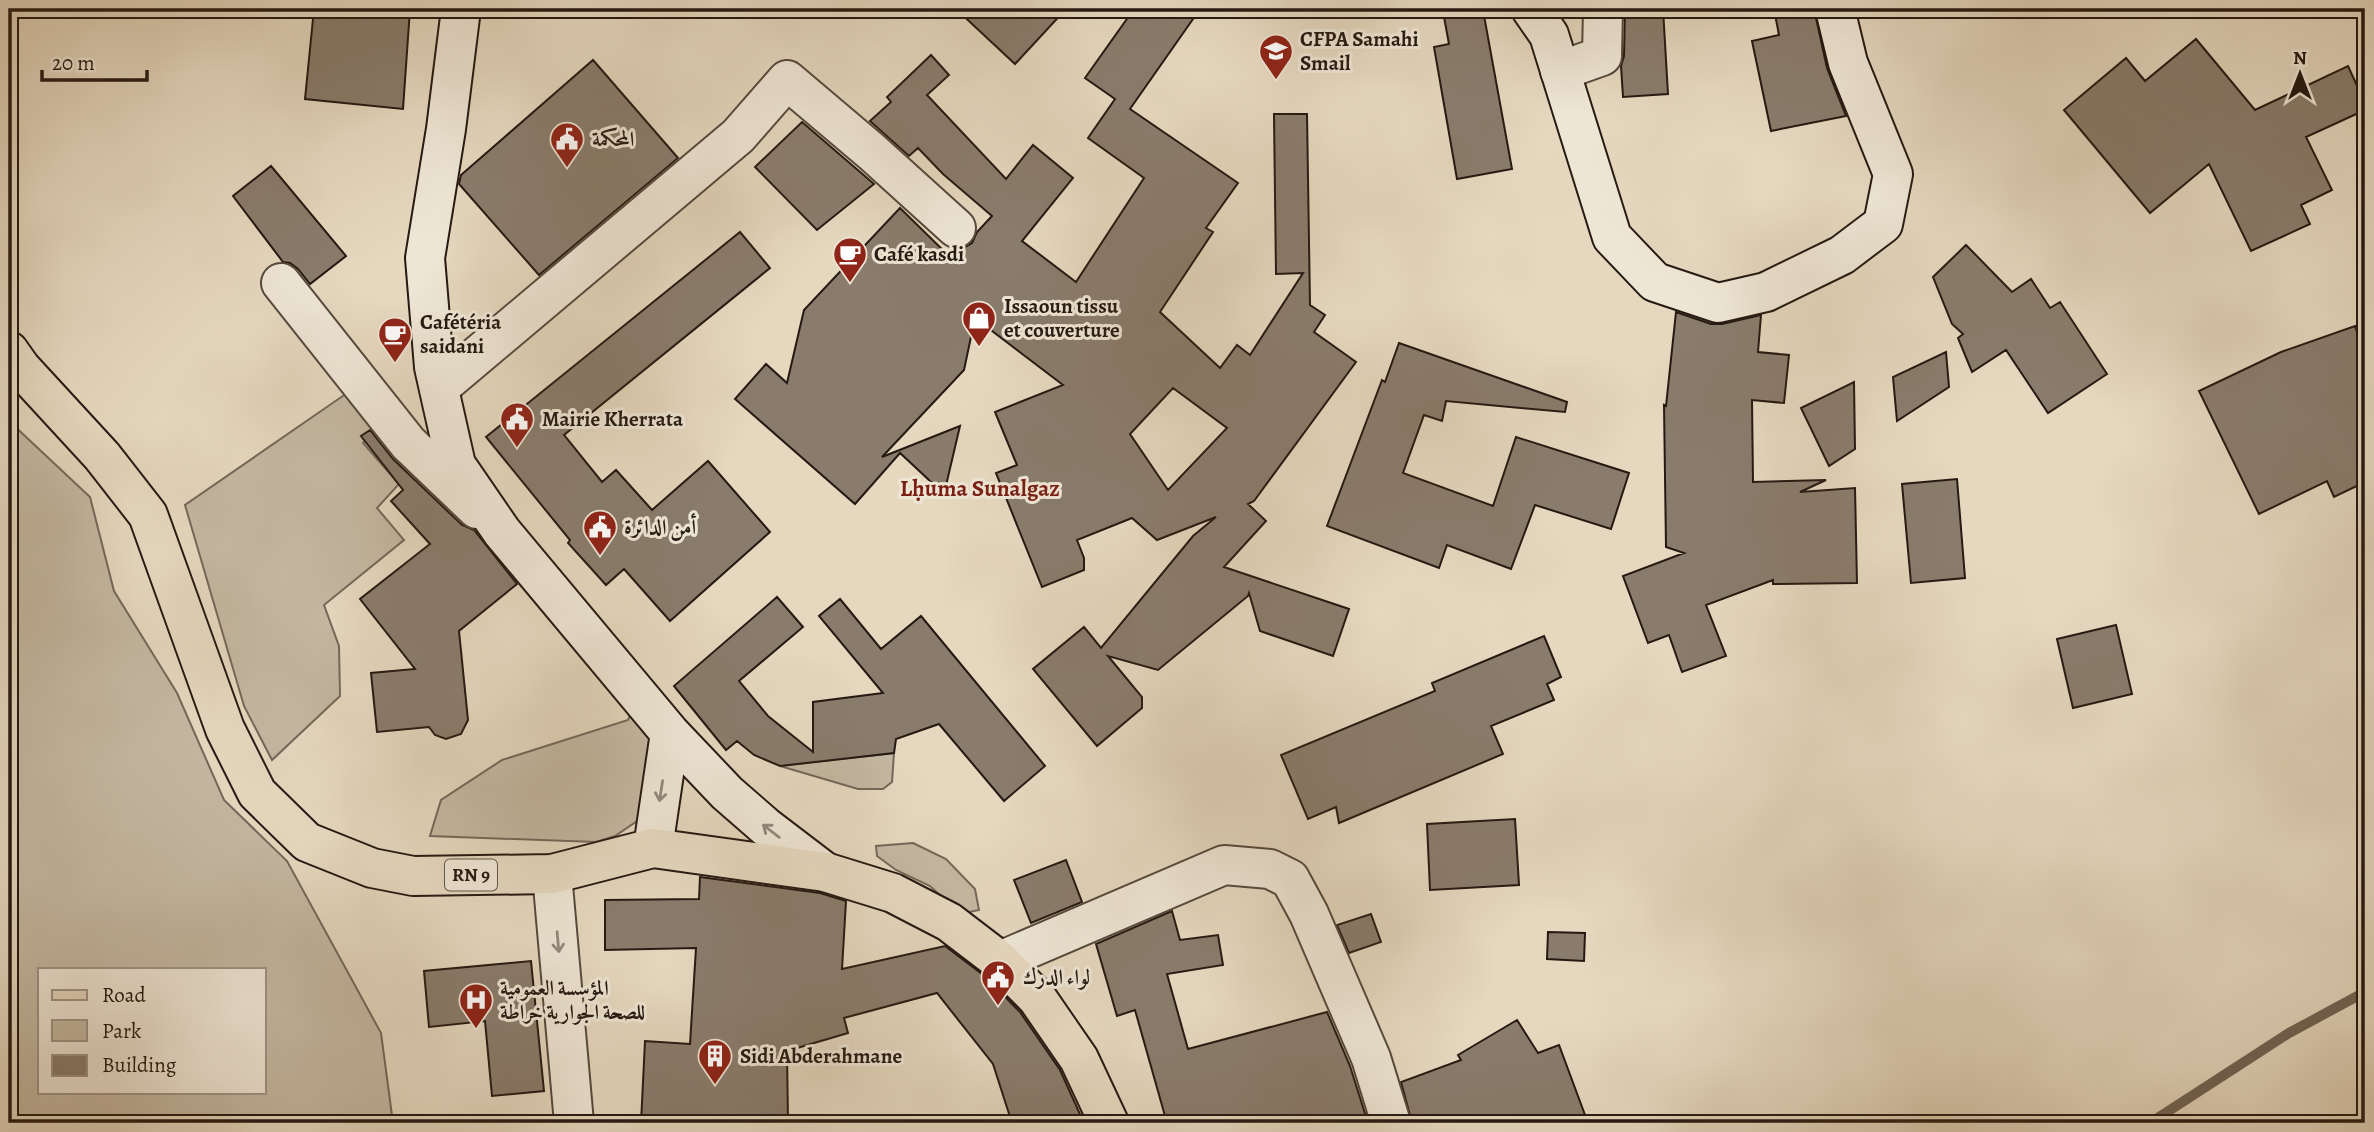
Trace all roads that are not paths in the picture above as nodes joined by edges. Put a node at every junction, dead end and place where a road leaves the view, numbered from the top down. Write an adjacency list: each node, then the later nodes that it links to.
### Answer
1 (461, 9): 9 (street)
2 (1531, 9): 5 (street)
3 (1603, 9): 5 (street)
4 (1835, 9): 5 (street)
5 (1560, 71)
6 (956, 228): 9 (street)
7 (281, 283): 10 (street)
8 (9, 351): 14 (main road, RN 9)
9 (439, 388): 10 (street)
10 (502, 532): 11 (street)
11 (670, 733): 12 (street, one-way to 12); 13 (street, one-way to 11)
12 (653, 848): 13 (main road, RN 9); 14 (main road, RN 9)
13 (825, 872): 15 (main road, RN 9)
14 (552, 874): 16 (street, one-way to 16)
15 (1000, 961): 17 (main road, RN 9); 18 (street)
16 (575, 1123)
17 (1109, 1123)
18 (1391, 1123)

